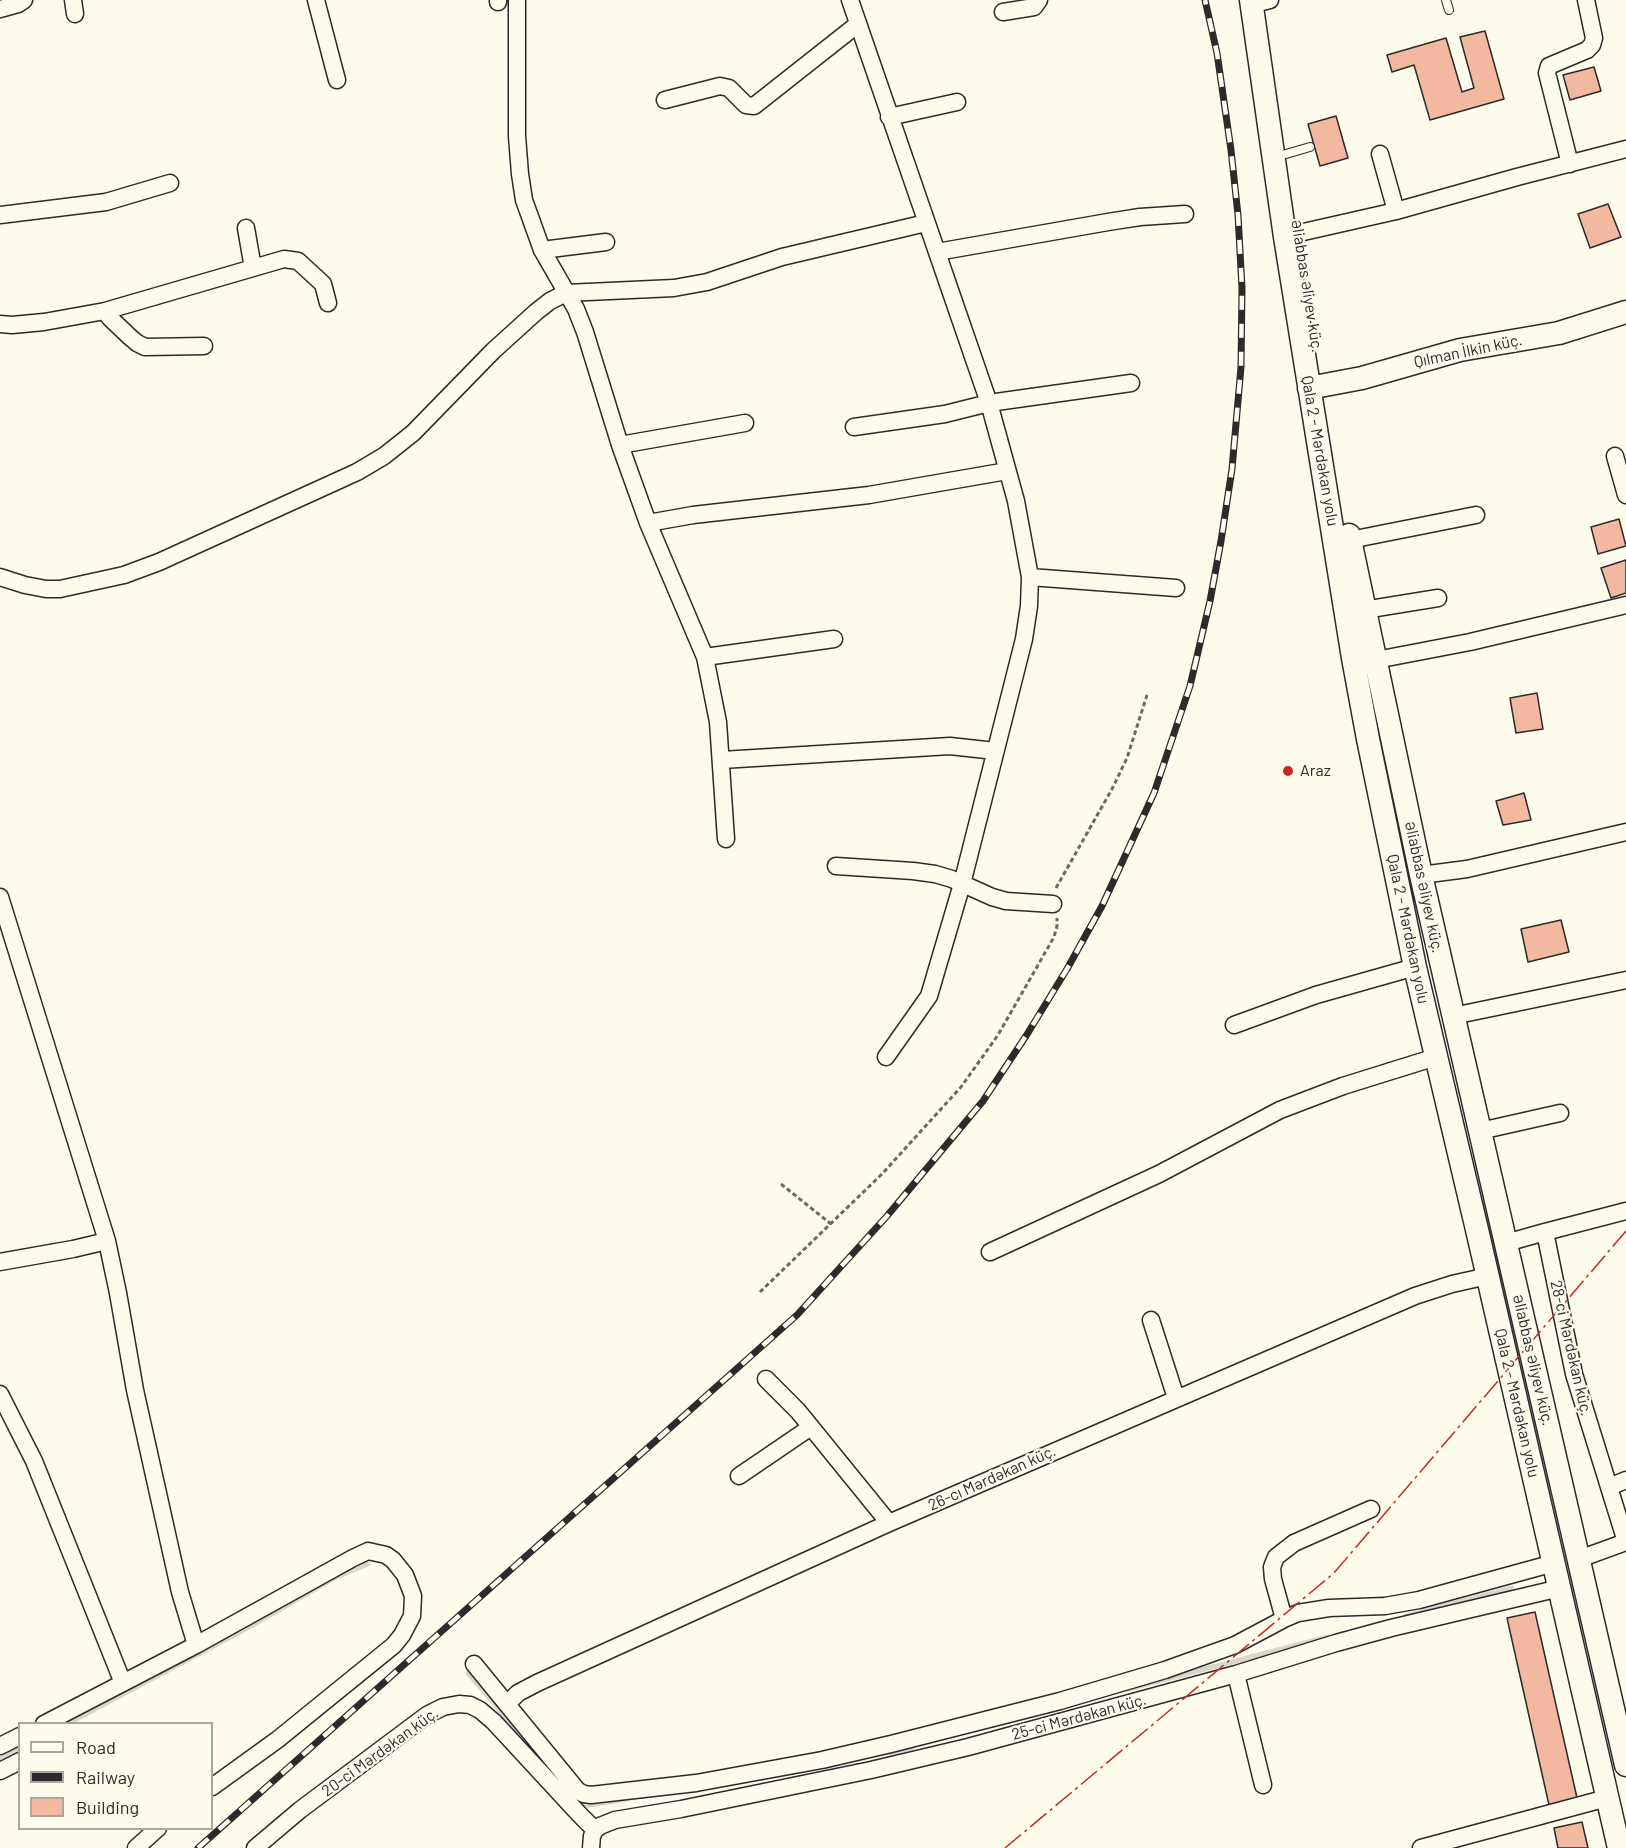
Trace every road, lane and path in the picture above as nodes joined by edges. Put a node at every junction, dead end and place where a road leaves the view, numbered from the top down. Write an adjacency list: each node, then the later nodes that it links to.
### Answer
1 (24, 0): 9 (street)
2 (316, 0): 13 (street)
3 (517, 0): 30 (street)
4 (850, 0): 12 (street)
5 (1039, 0): 11 (street)
6 (1261, 0): 19 (main road, Əliabbas Əliyev küç.); 40 (main road, Qala 2 - Mərdəkan yolu)
7 (1446, 0): 10 (lane)
8 (1587, 0): 21 (street)
9 (0, 9)
10 (1449, 10)
11 (1003, 12)
12 (858, 24): 14 (street); 16 (street)
13 (337, 80)
14 (665, 100)
15 (957, 102): 16 (street)
16 (889, 117): 26 (street)
17 (1310, 147): 19 (lane)
18 (1626, 149): 21 (street)
19 (1286, 154): 28 (main road, Əliabbas Əliyev küç.)
20 (1380, 154): 23 (street)
21 (1570, 164): 23 (street)
22 (170, 183): 25 (street)
23 (1396, 211): 28 (street)
24 (1185, 214): 31 (street)
25 (0, 215)
26 (926, 223): 31 (street); 33 (street)
27 (246, 228): 32 (street)
28 (1299, 233): 40 (main road, Əliabbas Əliyev küç.)
29 (606, 242): 30 (street)
30 (542, 250): 33 (street)
31 (937, 252): 41 (street)
32 (253, 268): 34 (street); 35 (street)
33 (566, 293): 44 (street); 51 (street)
34 (328, 303)
35 (105, 311): 37 (street); 38 (street)
36 (1626, 312): 40 (main road, Qılman İlkin küç.)
37 (0, 324)
38 (204, 346)
39 (1131, 383): 41 (street)
40 (1316, 387): 50 (main road, Əliabbas Əliyev küç.); 70 (main road, Qala 2 - Mərdəkan yolu)
41 (988, 404): 43 (street); 46 (street)
42 (745, 423): 44 (street)
43 (854, 427)
44 (620, 445): 49 (street)
45 (1615, 456): 47 (street)
46 (1007, 471): 49 (street); 52 (street)
47 (1626, 495)
48 (1476, 516): 50 (street)
49 (648, 523): 58 (street)
50 (1350, 540): 56 (main road, Əliabbas Əliyev küç.)
51 (0, 577)
52 (1030, 577): 53 (street); 61 (street)
53 (1176, 588)
54 (1438, 598): 56 (street)
55 (1626, 605): 59 (street)
56 (1364, 610): 59 (main road, Əliabbas Əliyev küç.)
57 (834, 639): 58 (street)
58 (705, 657): 62 (street)
59 (1376, 660): 66 (main road, Əliabbas Əliyev küç.)
60 (1147, 696): 69 (path)
61 (995, 751): 62 (street); 67 (street)
62 (722, 760): 64 (street)
63 (1626, 832): 66 (street)
64 (726, 838)
65 (836, 866): 67 (street)
66 (1421, 875): 72 (main road, Əliabbas Əliyev küç.)
67 (962, 884): 69 (street); 74 (street)
68 (0, 897): 82 (street)
69 (1053, 904): 80 (path)
70 (1415, 967): 73 (street); 75 (main road, Qala 2 - Mərdəkan yolu)
71 (1626, 980): 72 (street)
72 (1453, 1016): 77 (main road, Əliabbas Əliyev küç.)
73 (1234, 1025)
74 (886, 1057)
75 (1436, 1057): 84 (street); 87 (main road, Qala 2 - Mərdəkan yolu)
76 (1560, 1113): 77 (street)
77 (1480, 1131): 83 (main road, Əliabbas Əliyev küç.)
78 (781, 1184): 80 (path)
79 (1626, 1211): 81 (street)
80 (831, 1224): 88 (path)
81 (1545, 1232): 83 (street); 96 (street, 28-ci Mərdəkan küç.)
82 (107, 1241): 85 (street); 104 (street)
83 (1506, 1243): 86 (main road, Əliabbas Əliyev küç.)
84 (990, 1252)
85 (0, 1262)
86 (1512, 1271): 87 (main road); 100 (main road, Əliabbas Əliyev küç.)
87 (1488, 1276): 92 (street, 26-cı Mərdəkan küç.); 101 (main road, Qala 2 - Mərdəkan yolu)
88 (760, 1292)
89 (1151, 1320): 92 (street)
90 (766, 1379): 93 (street)
91 (0, 1394): 107 (street)
92 (1176, 1398): 98 (street, 26-cı Mərdəkan küç.)
93 (811, 1427): 94 (street); 98 (street)
94 (739, 1476)
95 (1626, 1480): 96 (street)
96 (1608, 1487): 99 (street, 28-ci Mərdəkan küç.)
97 (1371, 1509): 103 (street)
98 (889, 1523): 108 (street, 26-cı Mərdəkan küç.)
99 (1626, 1542): 100 (street)
100 (1579, 1559): 113 (main road, Əliabbas Əliyev küç.)
101 (1554, 1563): 102 (main road, Qala 2 - Mərdəkan yolu); 103 (street)
102 (1560, 1588): 106 (street, 25-ci Mərdəkan küç.); 117 (main road, Qala 2 - Mərdəkan yolu)
103 (1284, 1619): 108 (street)
104 (196, 1645): 107 (street); 116 (street)
105 (474, 1664): 108 (street)
106 (1236, 1674): 115 (street); 119 (street, 25-ci Mərdəkan küç.)
107 (123, 1683): 109 (street)
108 (507, 1704)
109 (48, 1722)
110 (18, 1737): 111 (street)
111 (0, 1746)
112 (18, 1762): 114 (street)
113 (1626, 1766)
114 (0, 1771)
115 (1263, 1785)
116 (213, 1786)
117 (1607, 1798): 123 (street); 124 (main road, Qala 2 - Mərdəkan yolu)
118 (156, 1830): 120 (street)
119 (596, 1830): 121 (street, 20-ci Mərdəkan küç.); 122 (street)
120 (136, 1848)
121 (255, 1848)
122 (591, 1848)
123 (1421, 1848)
124 (1619, 1848)

